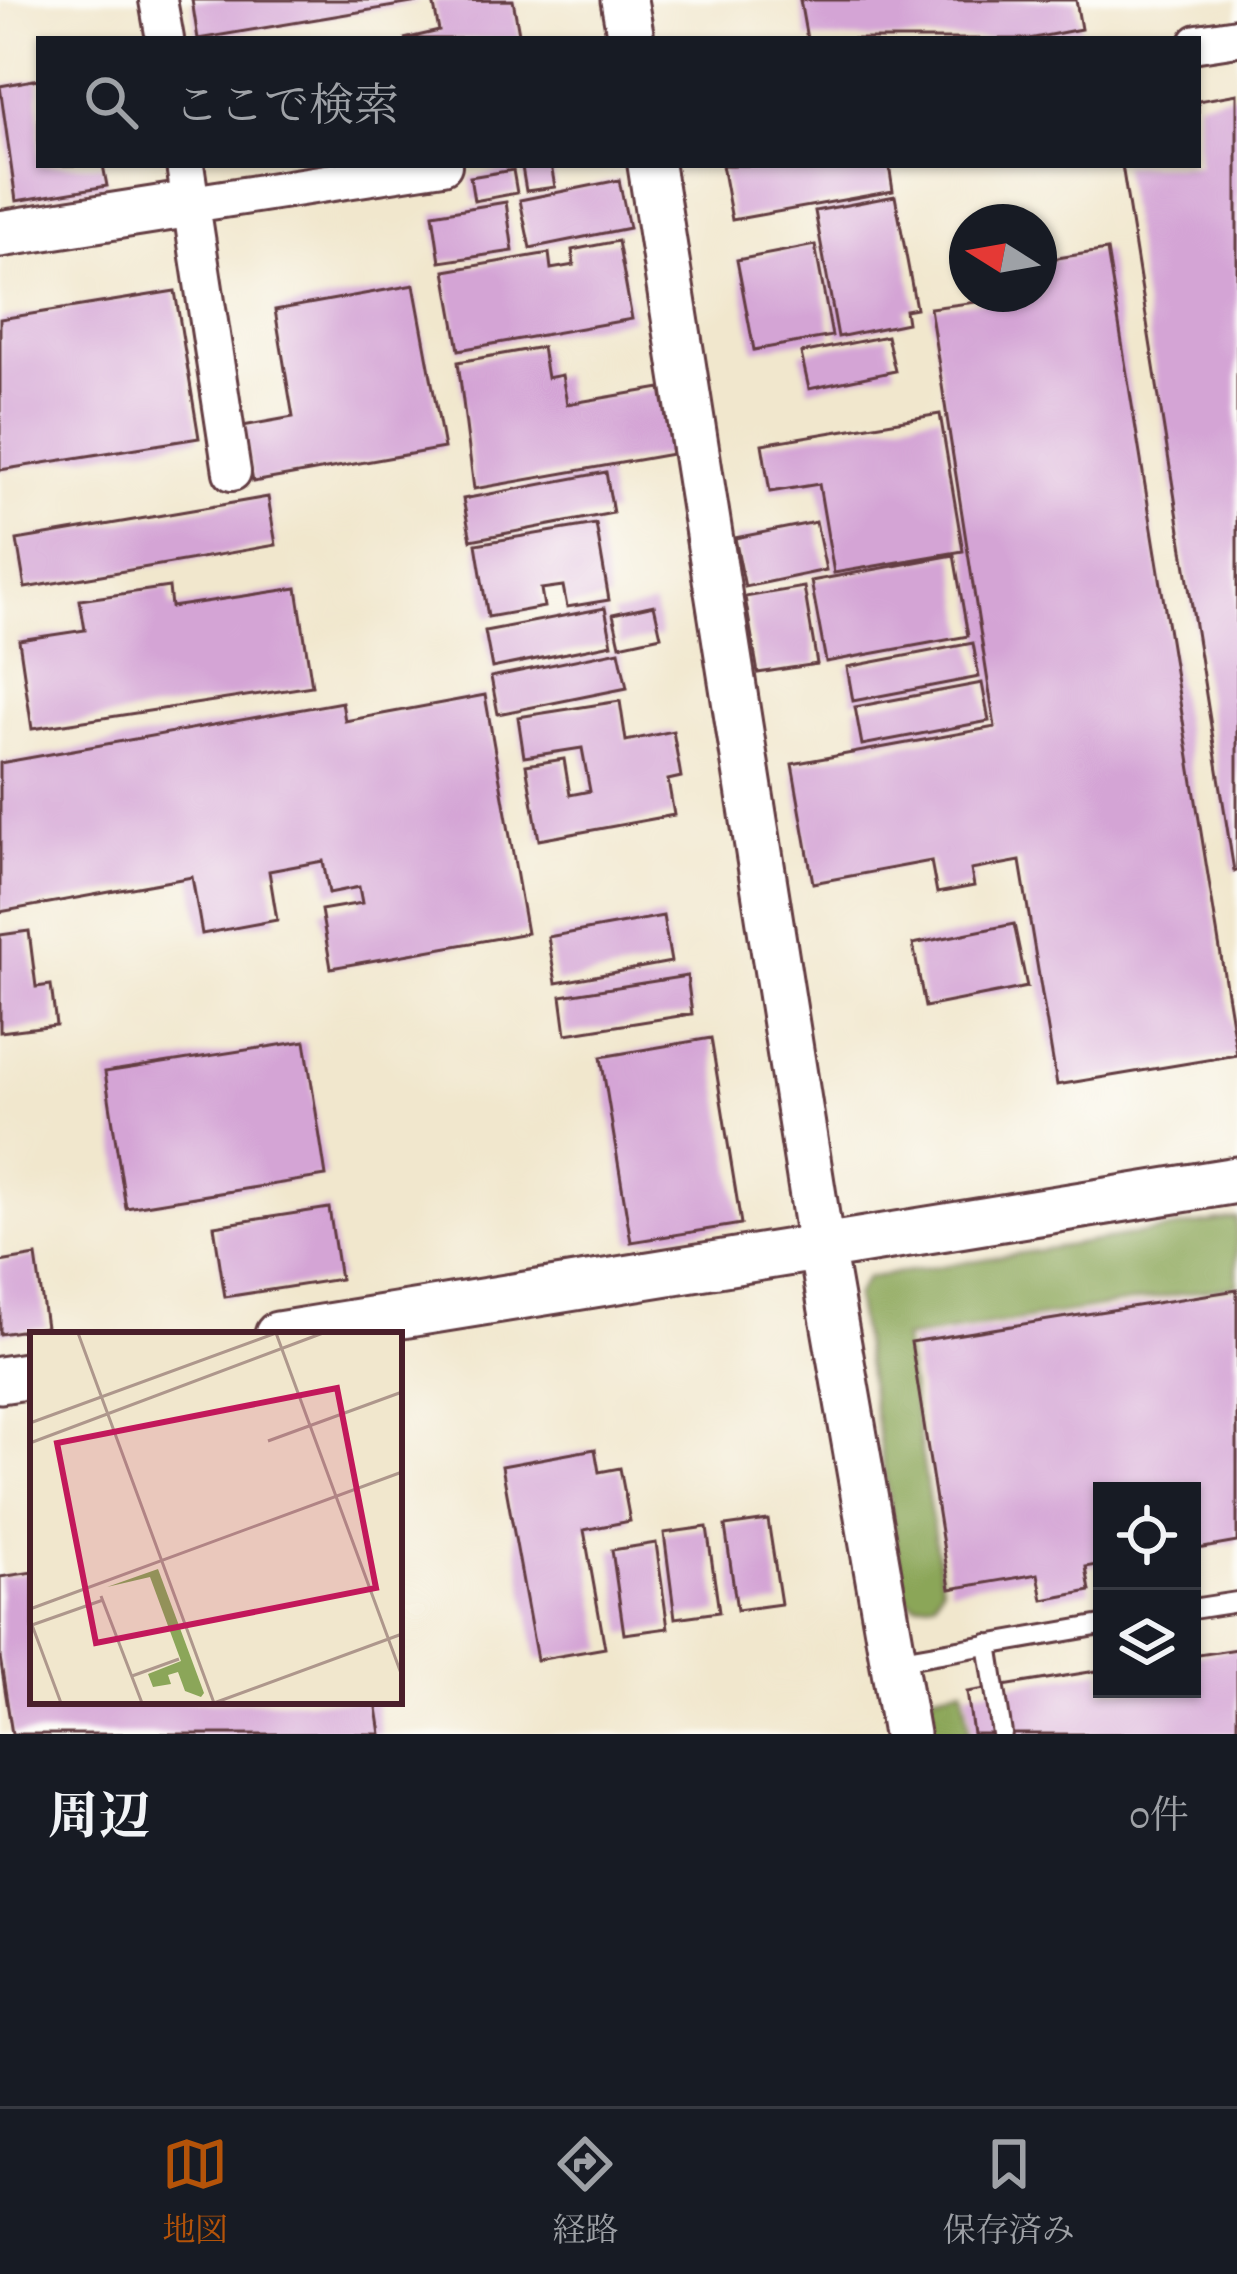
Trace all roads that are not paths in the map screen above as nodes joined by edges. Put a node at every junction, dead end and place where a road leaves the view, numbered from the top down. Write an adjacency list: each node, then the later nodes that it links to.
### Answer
1 (158, 0): 3 (street)
2 (624, 0): 4 (street)
3 (164, 36)
4 (630, 36)
5 (1237, 37): 6 (street)
6 (1201, 43)
7 (402, 168): 9 (street)
8 (651, 168): 13 (street)
9 (188, 184): 10 (street); 11 (street)
10 (0, 235)
11 (232, 472)
12 (1237, 1180): 13 (street)
13 (821, 1247): 14 (street); 21 (street)
14 (297, 1332)
15 (30, 1375): 16 (street)
16 (0, 1380)
17 (1237, 1602): 18 (lane)
18 (1201, 1608)
19 (1093, 1626): 20 (lane)
20 (988, 1644): 21 (lane); 23 (lane)
21 (895, 1661): 22 (street)
22 (906, 1734)
23 (1002, 1734)

